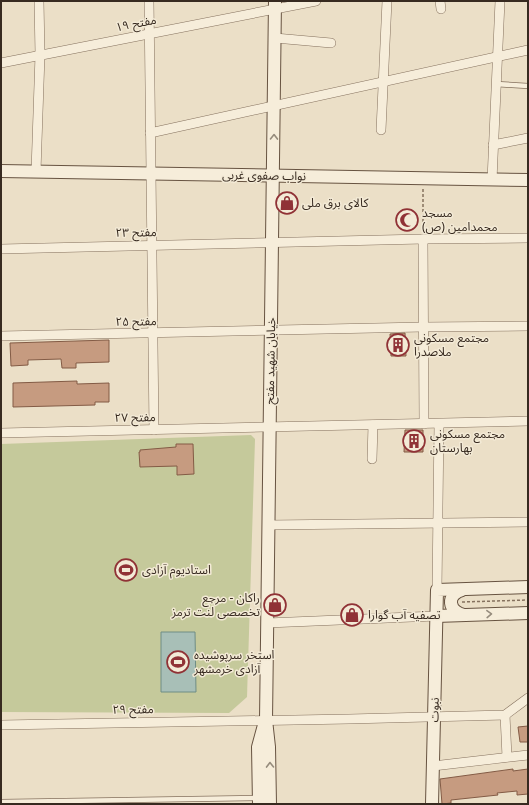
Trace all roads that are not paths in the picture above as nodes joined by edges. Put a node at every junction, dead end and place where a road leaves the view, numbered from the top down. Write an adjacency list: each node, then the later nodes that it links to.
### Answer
1 (39, 1): 11 (street)
2 (148, 1): 7 (street)
3 (316, 1): 6 (street, مفتح ۱۹)
4 (387, 1): 14 (street)
5 (500, 1): 12 (street)
6 (275, 5): 7 (street, مفتح ۱۹); 8 (street, خیابان شهید مفتح)
7 (149, 34): 11 (street, مفتح ۱۹); 19 (street)
8 (274, 38): 9 (street); 17 (street, خیابان شهید مفتح)
9 (331, 43)
10 (528, 50): 12 (street)
11 (40, 55): 13 (street, مفتح ۱۹); 23 (street)
12 (498, 57): 14 (street); 15 (street)
13 (1, 63)
14 (384, 82): 17 (street); 18 (street)
15 (496, 84): 16 (lane); 21 (street)
16 (528, 86)
17 (274, 106): 19 (street); 25 (street, خیابان شهید مفتح, one-way to 17)
18 (382, 130)
19 (150, 133): 24 (street)
20 (528, 138): 21 (street)
21 (493, 146): 26 (street)
22 (1, 171): 23 (street, نواب صفوی غربی)
23 (36, 171): 24 (street, نواب صفوی غربی)
24 (150, 173): 25 (street, نواب صفوی غربی); 31 (street)
25 (273, 176): 26 (street, نواب صفوی غربی); 30 (street, خیابان شهید مفتح)
26 (492, 180): 27 (street, نواب صفوی غربی)
27 (528, 180)
28 (528, 238): 29 (street, مفتح ۲۳)
29 (423, 239): 30 (street, مفتح ۲۳); 34 (street)
30 (272, 242): 31 (street, مفتح ۲۳); 35 (street, خیابان شهید مفتح)
31 (151, 245): 32 (street, مفتح ۲۳); 36 (street)
32 (1, 249)
33 (528, 326): 34 (street, مفتح ۲۵)
34 (423, 327): 35 (street, مفتح ۲۵); 39 (street)
35 (271, 331): 36 (street, مفتح ۲۵); 42 (street, خیابان شهید مفتح)
36 (152, 334): 37 (street, مفتح ۲۵); 43 (street)
37 (1, 336)
38 (528, 421): 40 (street, مفتح ۲۷)
39 (424, 424): 40 (street, مفتح ۲۷); 41 (street, مفتح ۲۷)
40 (439, 424): 47 (street)
41 (373, 425): 42 (street, مفتح ۲۷); 45 (street)
42 (270, 428): 43 (street, مفتح ۲۷); 48 (street, خیابان شهید مفتح)
43 (154, 430): 44 (street, مفتح ۲۷)
44 (1, 433)
45 (372, 459)
46 (528, 522): 47 (street)
47 (438, 523): 48 (street); 50 (street)
48 (268, 525): 55 (street, خیابان شهید مفتح)
49 (528, 587): 51 (street)
50 (437, 590): 51 (street); 54 (street, نبوت)
51 (462, 590): 53 (street)
52 (528, 613): 53 (street, one-way to 52)
53 (464, 615): 54 (street)
54 (436, 616): 55 (street); 58 (street, نبوت)
55 (267, 623): 59 (street, خیابان شهید مفتح)
56 (528, 698): 57 (street)
57 (506, 715): 58 (street, مفتح ۲۹); 62 (street)
58 (435, 716): 59 (street, مفتح ۲۹); 63 (street, نبوت)
59 (266, 720): 60 (street, مفتح ۲۹); 64 (street, خیابان شهید مفتح); 66 (street, خیابان شهید مفتح, one-way to 59)
60 (1, 725)
61 (528, 755): 62 (street)
62 (507, 757): 63 (street)
63 (433, 766): 67 (street, نبوت)
64 (259, 801): 65 (lane)
65 (1, 802)
66 (270, 804)
67 (432, 804)

